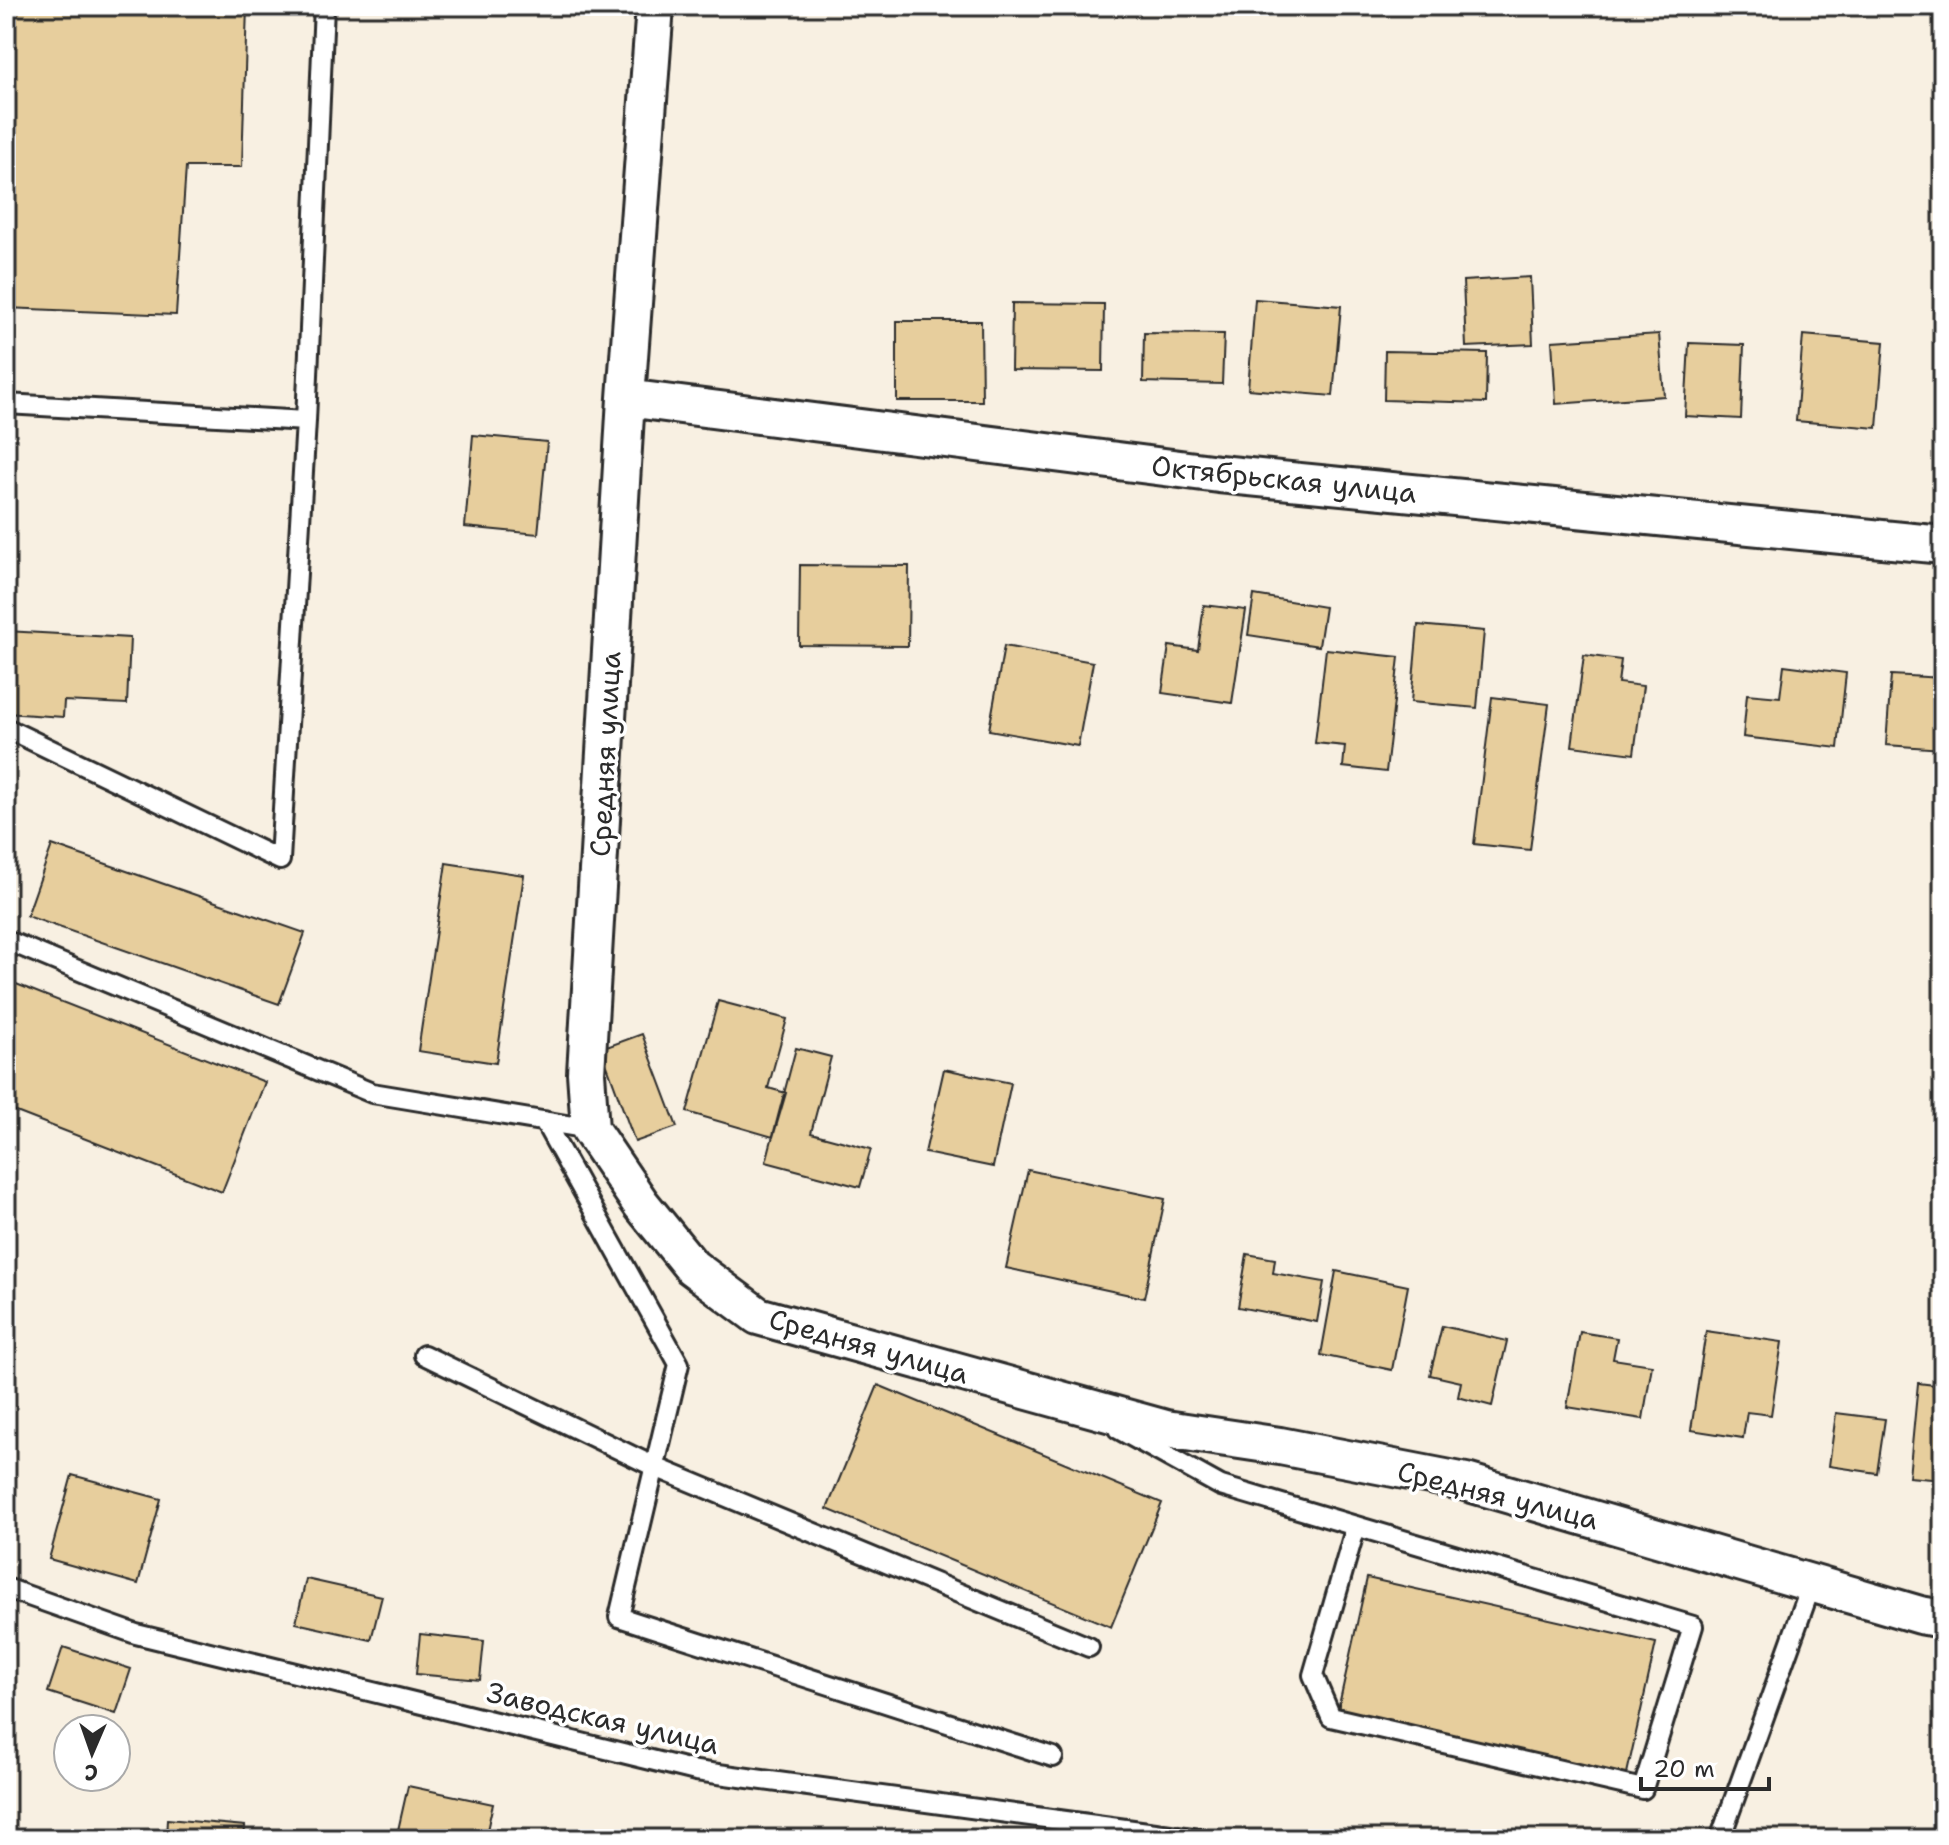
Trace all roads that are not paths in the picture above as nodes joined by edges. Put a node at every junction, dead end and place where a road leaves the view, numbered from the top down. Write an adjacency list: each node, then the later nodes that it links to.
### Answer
1 (324, 6): 5 (lane)
2 (655, 6): 3 (street, Средняя улица)
3 (626, 398): 6 (street, Октябрьская улица); 10 (street, Средняя улица)
4 (6, 404): 5 (lane)
5 (306, 421): 7 (lane)
6 (1943, 545)
7 (6, 728)
8 (6, 940): 9 (lane)
9 (544, 1121): 10 (lane); 13 (lane)
10 (590, 1129): 12 (street, Средняя улица)
11 (424, 1355): 13 (lane)
12 (1070, 1403): 14 (lane); 15 (street, Средняя улица)
13 (655, 1467): 18 (lane); 19 (lane)
14 (1356, 1526): 14 (lane)
15 (1812, 1583): 17 (street, Средняя улица); 21 (lane)
16 (6, 1588): 20 (lane, Заводская улица)
17 (1943, 1619)
18 (1089, 1647)
19 (1053, 1757)
20 (1200, 1839)
21 (1720, 1839)

